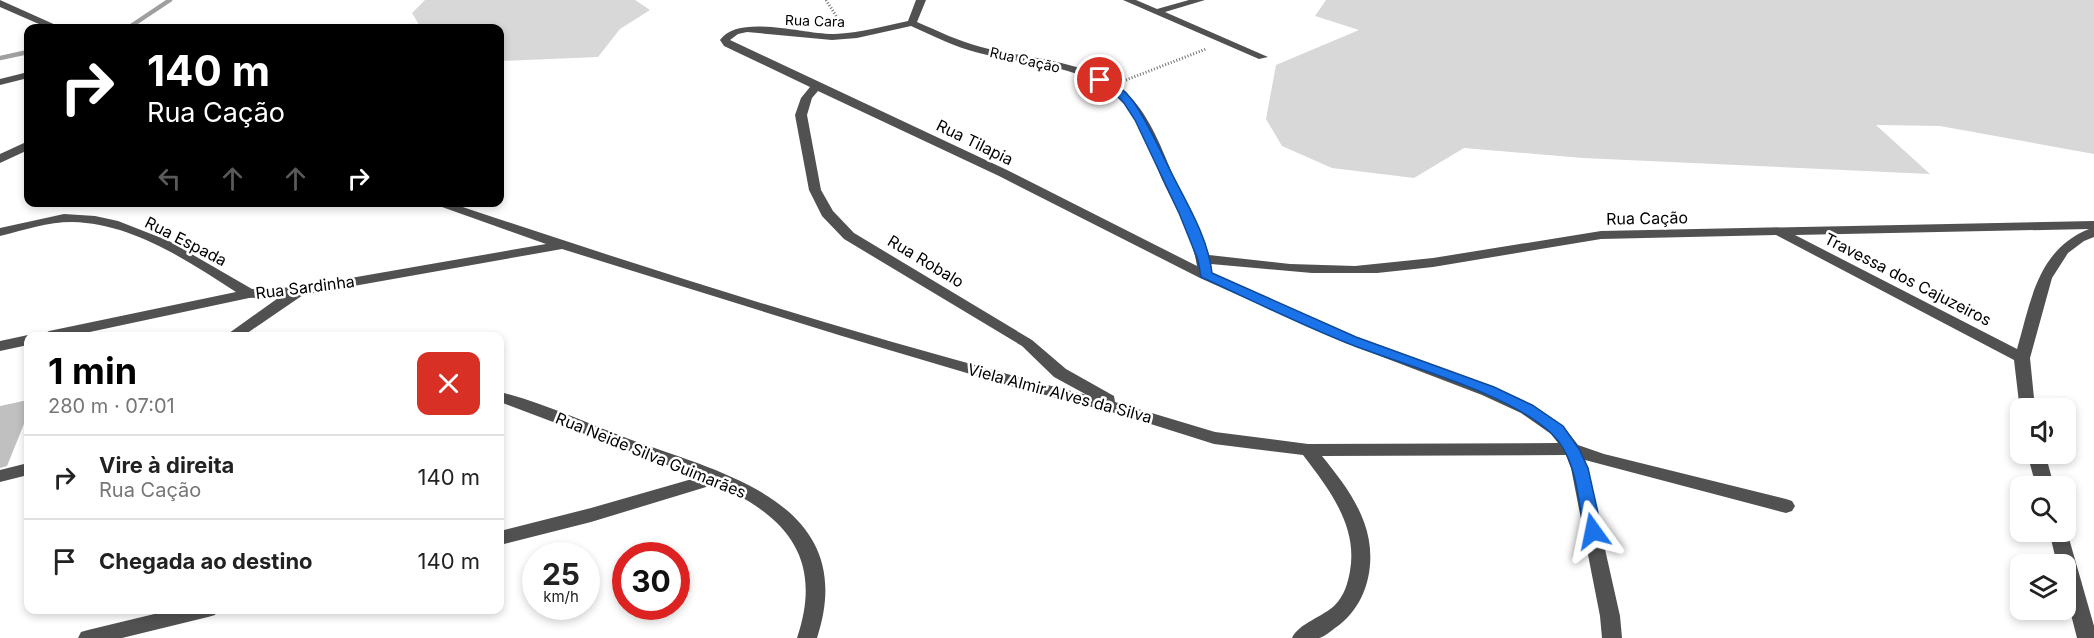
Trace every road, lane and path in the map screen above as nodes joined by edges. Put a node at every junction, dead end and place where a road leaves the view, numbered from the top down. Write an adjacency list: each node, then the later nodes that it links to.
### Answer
1 (826, 0): 9 (path)
2 (921, 0): 7 (street)
3 (1128, 0): 6 (street)
4 (1200, 0): 6 (street)
5 (0, 3): 8 (street)
6 (1156, 12): 10 (street)
7 (912, 23): 9 (street, Rua Cara); 16 (street, Rua Cação)
8 (46, 24)
9 (847, 36): 11 (street, Rua Cara)
10 (1226, 42): 12 (street); 16 (path)
11 (728, 44): 15 (street, Rua Tilapia)
12 (1263, 57)
13 (24, 76): 14 (street)
14 (0, 82)
15 (817, 85): 25 (street, Rua Tilapia); 35 (street, Rua Robalo)
16 (1111, 85): 25 (street, Rua Cação)
17 (24, 148): 18 (street)
18 (0, 159)
19 (449, 207): 24 (street, Viela Almir Alves da Silva)
20 (2094, 225): 22 (street, Rua Cação)
21 (0, 232): 27 (street, Rua Espada)
22 (1778, 232): 25 (street, Rua Cação); 32 (street, Travessa dos Cajuzeiros)
23 (2094, 232): 32 (street)
24 (562, 245): 26 (street, Rua Sardinha); 35 (street, Viela Almir Alves da Silva)
25 (1205, 267): 36 (street, Rua Tilapia)
26 (299, 291): 27 (street, Rua Sardinha); 29 (street)
27 (249, 294): 28 (street, Rua Sardinha)
28 (68, 332)
29 (239, 332)
30 (24, 341): 31 (street)
31 (0, 346)
32 (2022, 358): 34 (street)
33 (504, 398): 40 (street, Rua Neide Silva Guimarães)
34 (2026, 398)
35 (1124, 410): 37 (street, Viela Almir Alves da Silva)
36 (1572, 449): 37 (street, Viela Almir Alves da Silva); 41 (street); 48 (street)
37 (1308, 450): 47 (street)
38 (24, 470): 39 (street)
39 (0, 476)
40 (716, 478): 42 (street); 45 (street, Rua Neide Silva Guimarães)
41 (1786, 506)
42 (504, 537)
43 (2061, 542): 49 (street)
44 (187, 614): 46 (street)
45 (808, 634)
46 (88, 638)
47 (1302, 638)
48 (1611, 638)
49 (2087, 638)

